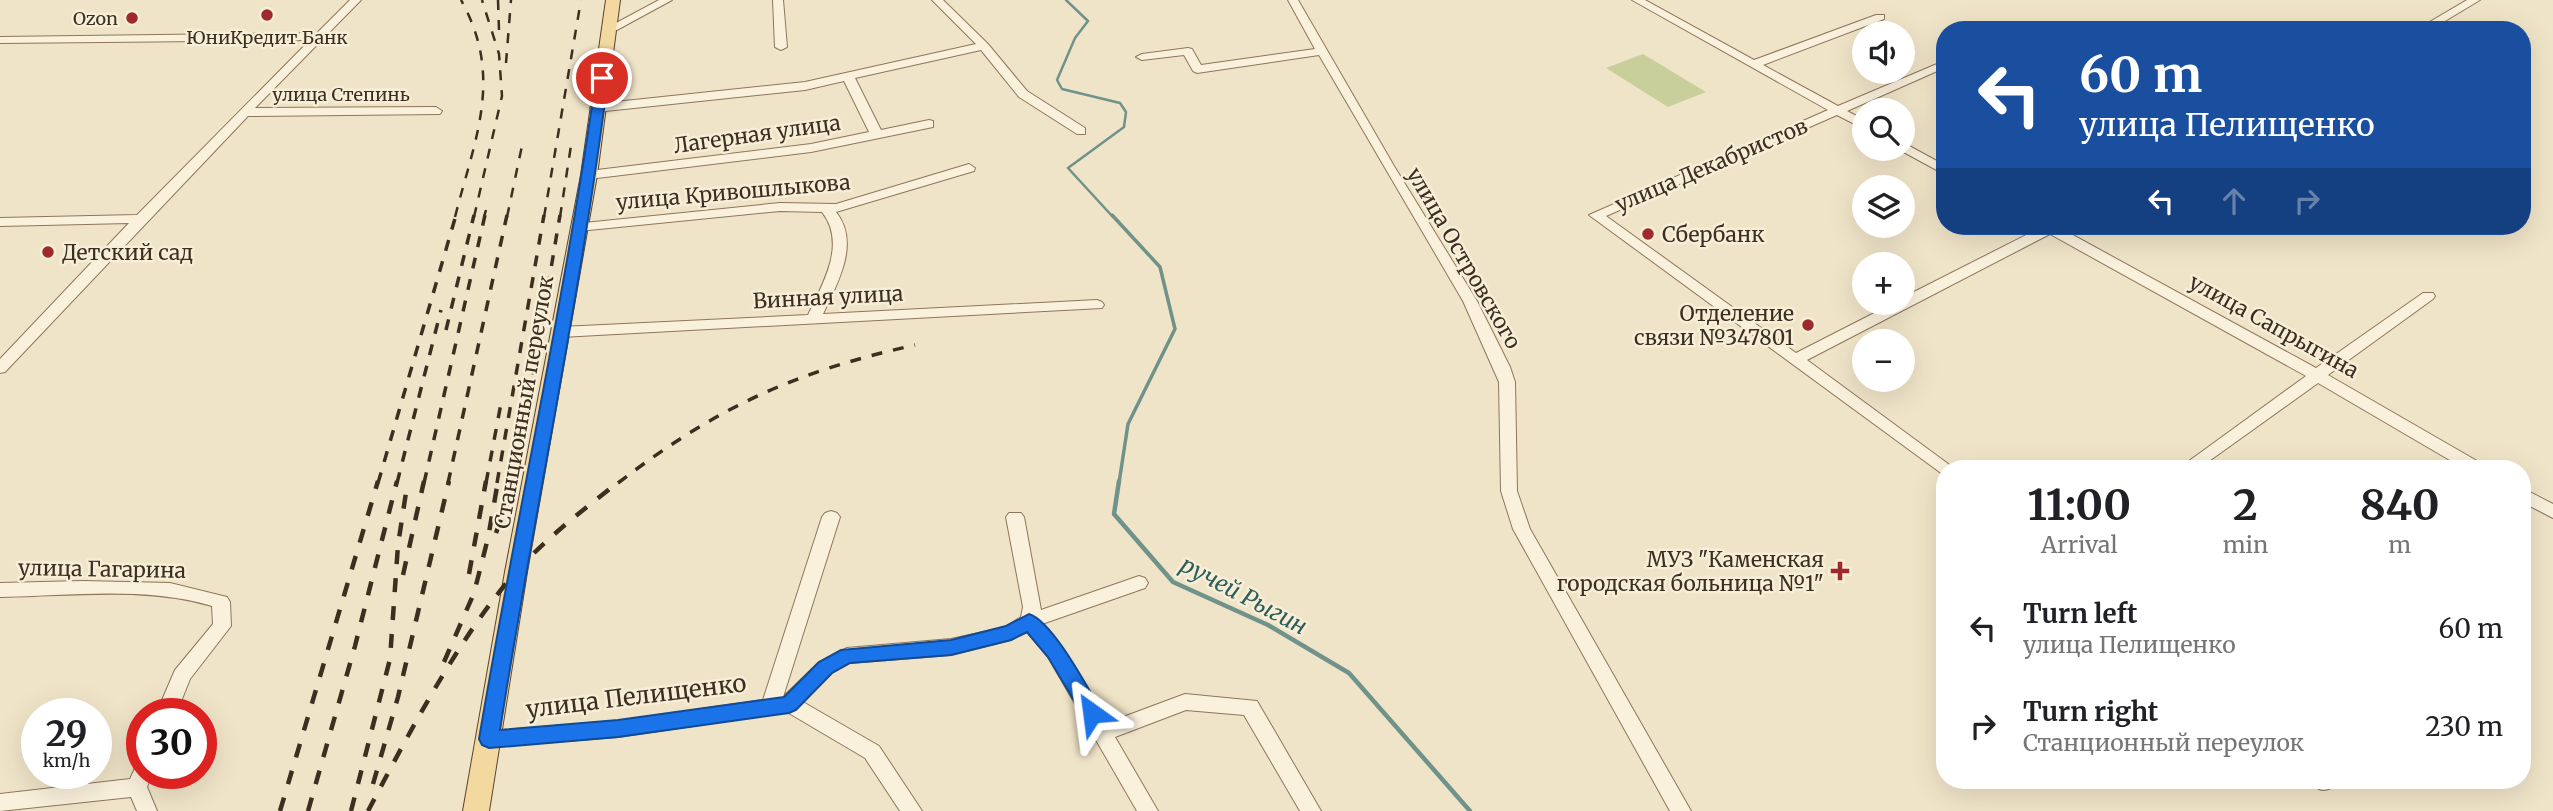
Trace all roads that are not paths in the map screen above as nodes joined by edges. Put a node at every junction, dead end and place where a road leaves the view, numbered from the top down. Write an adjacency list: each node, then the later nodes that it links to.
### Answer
1 (356, 0): 12 (street)
2 (613, 0): 11 (main road, Станционный переулок)
3 (667, 0): 11 (street)
4 (778, 0): 15 (street)
5 (937, 0): 14 (street)
6 (1293, 0): 16 (street, улица Островского)
7 (1638, 0): 18 (street)
8 (2475, 0): 10 (street)
9 (1880, 17): 18 (street)
10 (2437, 21)
11 (611, 29): 21 (main road, Станционный переулок)
12 (320, 36): 13 (street); 24 (street)
13 (0, 40)
14 (984, 46): 20 (street); 27 (street)
15 (781, 47)
16 (1323, 51): 17 (street); 68 (street, улица Островского)
17 (1142, 57)
18 (1754, 64): 22 (street)
19 (1936, 67): 22 (street)
20 (849, 78): 21 (street); 28 (street)
21 (596, 108): 32 (main road, Станционный переулок)
22 (1838, 110): 25 (street); 43 (street, улица Декабристов)
23 (436, 111): 24 (street, улица Степинь)
24 (246, 112): 34 (street)
25 (1852, 118)
26 (929, 124): 28 (street, Лагерная улица)
27 (1080, 131)
28 (877, 135): 32 (street, Лагерная улица)
29 (1915, 153): 30 (street)
30 (1936, 165)
31 (969, 168): 33 (street, улица Кривошлыкова)
32 (589, 174): 36 (main road, Станционный переулок)
33 (827, 209): 36 (street, улица Кривошлыкова); 41 (street)
34 (140, 219): 35 (street); 44 (street)
35 (0, 222)
36 (579, 227): 42 (main road, Станционный переулок)
37 (2035, 235): 43 (street)
38 (2064, 235): 45 (street, улица Сапрыгина)
39 (2428, 296): 45 (street)
40 (1097, 305): 41 (street, Винная улица)
41 (813, 319): 42 (street, Винная улица)
42 (561, 332): 59 (main road, Станционный переулок)
43 (1796, 359): 48 (street, улица Декабристов)
44 (0, 368)
45 (2318, 376): 46 (street); 47 (street, улица Сапрыгина)
46 (2199, 460)
47 (2463, 460)
48 (1936, 461)
49 (2531, 499): 50 (street)
50 (2553, 512)
51 (831, 517): 57 (street)
52 (1016, 517): 55 (street)
53 (1139, 583): 55 (street)
54 (0, 590): 56 (street, улица Гагарина)
55 (1029, 621): 57 (street); 58 (street)
56 (173, 698)
57 (780, 705): 59 (street, улица Пелищенко); 65 (street)
58 (1104, 733): 66 (street); 67 (street)
59 (489, 739): 64 (main road, Станционный переулок)
60 (126, 783): 62 (street)
61 (142, 789): 63 (street)
62 (2, 805)
63 (147, 811)
64 (476, 811)
65 (912, 811)
66 (1148, 811)
67 (1311, 811)
68 (1681, 811)

